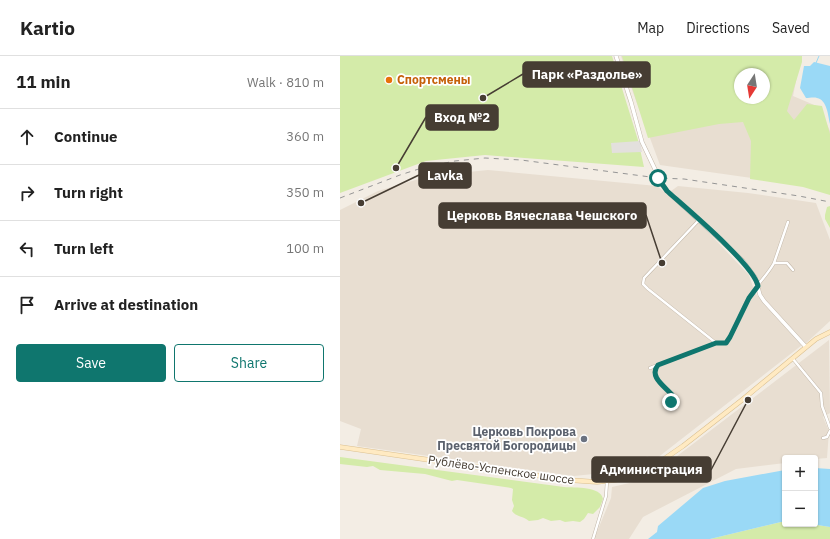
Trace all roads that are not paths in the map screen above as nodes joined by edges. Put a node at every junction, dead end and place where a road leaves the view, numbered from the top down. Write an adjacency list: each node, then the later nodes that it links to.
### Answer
1 (616, 56): 2 (street)
2 (699, 220): 6 (street); 8 (street)
3 (788, 222): 4 (street)
4 (774, 264): 5 (street); 6 (street)
5 (793, 270)
6 (758, 286): 8 (street); 9 (street)
7 (830, 332): 9 (main road, Рублёво-Успенское шоссе)
8 (716, 343): 11 (street)
9 (806, 347): 10 (main road, Рублёво-Успенское шоссе)
10 (793, 359): 14 (street); 17 (main road, Рублёво-Успенское шоссе)
11 (658, 365): 12 (street); 13 (street)
12 (650, 368)
13 (670, 407)
14 (830, 430): 15 (street)
15 (823, 438)
16 (340, 448): 17 (main road, Рублёво-Успенское шоссе)
17 (606, 481): 18 (street)
18 (593, 539)

